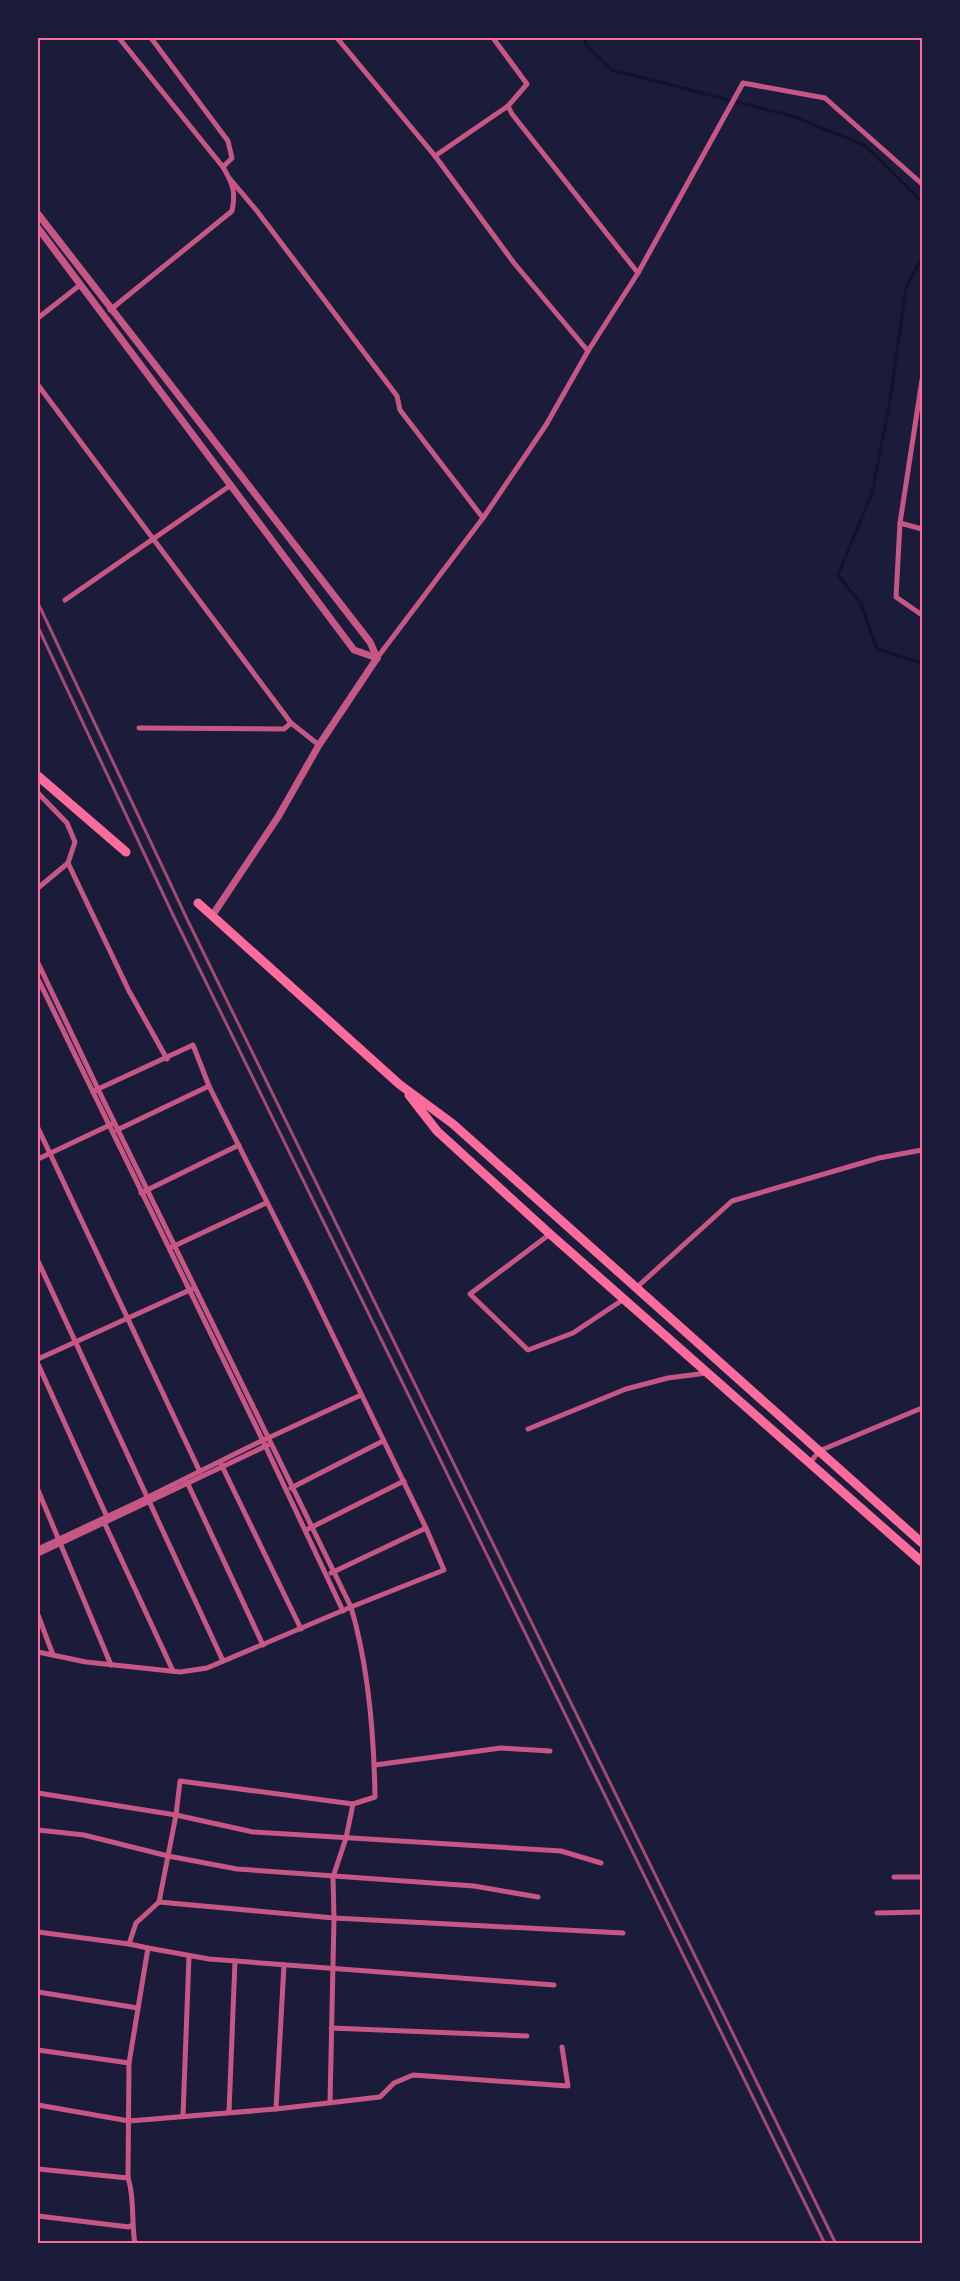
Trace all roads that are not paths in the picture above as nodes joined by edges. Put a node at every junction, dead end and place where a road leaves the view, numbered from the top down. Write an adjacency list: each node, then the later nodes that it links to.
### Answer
1 (119, 38): 8 (street)
2 (151, 38): 8 (street)
3 (346, 38): 5 (street)
4 (493, 38): 6 (street)
5 (339, 39): 7 (street)
6 (508, 106): 7 (street); 13 (street)
7 (435, 156): 17 (street)
8 (223, 167): 9 (street)
9 (230, 179): 15 (street); 21 (street)
10 (922, 184): 13 (street)
11 (38, 214): 15 (street)
12 (38, 228): 14 (street)
13 (638, 272): 17 (street)
14 (80, 285): 16 (street); 20 (street)
15 (110, 310): 27 (street)
16 (38, 318)
17 (588, 351): 21 (street)
18 (922, 380): 22 (street)
19 (38, 385): 24 (street)
20 (231, 486): 24 (street); 27 (street)
21 (483, 518): 27 (street)
22 (900, 523): 23 (street); 26 (street)
23 (922, 529)
24 (153, 538): 25 (street); 28 (street)
25 (66, 600)
26 (922, 615)
27 (377, 658): 30 (street)
28 (291, 722): 29 (street); 30 (street)
29 (139, 728)
30 (319, 746): 37 (street)
31 (38, 776): 33 (main road)
32 (38, 793): 34 (street)
33 (126, 852)
34 (68, 863): 35 (street); 40 (street)
35 (38, 888)
36 (198, 902): 37 (main road)
37 (212, 916): 41 (main road)
38 (38, 963): 43 (street)
39 (38, 979): 43 (street)
40 (167, 1059): 42 (street); 43 (street)
41 (399, 1084): 54 (main road); 57 (main road)
42 (209, 1086): 46 (street); 47 (street)
43 (96, 1091): 44 (street)
44 (112, 1124): 46 (street); 49 (street); 52 (street)
45 (38, 1128): 49 (street)
46 (117, 1130): 51 (street)
47 (238, 1145): 51 (street); 53 (street)
48 (922, 1150): 58 (street)
49 (50, 1153): 50 (street); 62 (street)
50 (38, 1159)
51 (148, 1190): 52 (street); 55 (street)
52 (140, 1193): 55 (street)
53 (266, 1203): 55 (street); 67 (street)
54 (550, 1234): 60 (main road); 61 (street)
55 (172, 1247): 59 (street)
56 (38, 1261): 63 (street)
57 (625, 1278): 58 (main road); 60 (main road)
58 (636, 1288): 72 (main road)
59 (192, 1289): 62 (street); 71 (street)
60 (613, 1290): 61 (main road)
61 (624, 1299): 66 (main road)
62 (127, 1318): 63 (street); 75 (street)
63 (76, 1342): 64 (street); 81 (street)
64 (38, 1359)
65 (38, 1364): 82 (street)
66 (707, 1373): 69 (street); 73 (main road)
67 (361, 1395): 70 (street); 71 (street)
68 (922, 1408): 72 (street)
69 (528, 1429)
70 (384, 1441): 77 (street); 78 (street)
71 (267, 1442): 74 (street); 78 (street); 80 (street)
72 (819, 1451): 73 (street); 87 (main road)
73 (810, 1463): 90 (main road)
74 (221, 1465): 75 (street); 76 (street); 96 (street)
75 (200, 1472): 76 (street)
76 (187, 1481): 81 (street); 97 (street)
77 (404, 1481): 83 (street); 84 (street)
78 (292, 1488): 80 (street); 83 (street)
79 (38, 1490): 86 (street)
80 (286, 1490): 85 (street)
81 (149, 1500): 82 (street); 100 (street)
82 (105, 1520): 86 (street); 102 (street)
83 (310, 1527): 85 (street); 91 (street)
84 (426, 1528): 91 (street); 93 (street)
85 (304, 1530): 92 (street)
86 (60, 1541): 88 (street); 89 (street); 101 (street)
87 (922, 1543)
88 (38, 1549)
89 (38, 1554)
90 (922, 1562)
91 (333, 1572): 92 (street); 93 (street)
92 (326, 1575): 94 (street)
93 (351, 1607): 94 (street); 104 (street)
94 (343, 1611): 96 (street)
95 (38, 1615): 99 (street)
96 (301, 1629): 97 (street)
97 (263, 1645): 100 (street)
98 (38, 1652): 99 (street)
99 (53, 1655): 101 (street)
100 (223, 1662): 102 (street)
101 (111, 1665): 102 (street)
102 (173, 1671)
103 (550, 1751): 104 (street)
104 (375, 1764): 106 (street)
105 (38, 1793): 107 (street)
106 (353, 1804): 107 (street); 109 (street)
107 (176, 1815): 109 (street); 110 (street)
108 (38, 1830): 110 (street)
109 (346, 1838): 111 (street); 112 (street)
110 (168, 1856): 112 (street); 116 (street)
111 (601, 1863)
112 (333, 1877): 115 (street); 119 (street)
113 (894, 1877): 114 (street)
114 (922, 1878)
115 (538, 1897)
116 (159, 1902): 119 (street); 122 (street)
117 (922, 1912): 118 (street)
118 (878, 1913)
119 (334, 1918): 121 (street); 127 (street)
120 (38, 1932): 122 (street)
121 (623, 1933)
122 (129, 1944): 123 (street)
123 (148, 1948): 124 (street); 130 (street)
124 (188, 1956): 125 (street); 140 (street)
125 (235, 1960): 126 (street); 139 (street)
126 (284, 1965): 127 (street); 138 (street)
127 (334, 1970): 128 (street); 131 (street)
128 (554, 1986)
129 (38, 1992): 130 (street)
130 (138, 2008): 135 (street)
131 (331, 2028): 132 (street); 136 (street)
132 (527, 2036)
133 (562, 2046): 136 (street)
134 (38, 2050): 135 (street)
135 (129, 2063): 141 (street)
136 (330, 2102): 138 (street)
137 (38, 2105): 141 (street)
138 (276, 2109): 139 (street)
139 (229, 2112): 140 (street)
140 (183, 2116): 141 (street)
141 (129, 2121): 143 (street)
142 (38, 2168): 143 (street)
143 (128, 2178): 145 (street)
144 (38, 2216): 145 (street)
145 (132, 2225): 146 (street)
146 (135, 2244)

